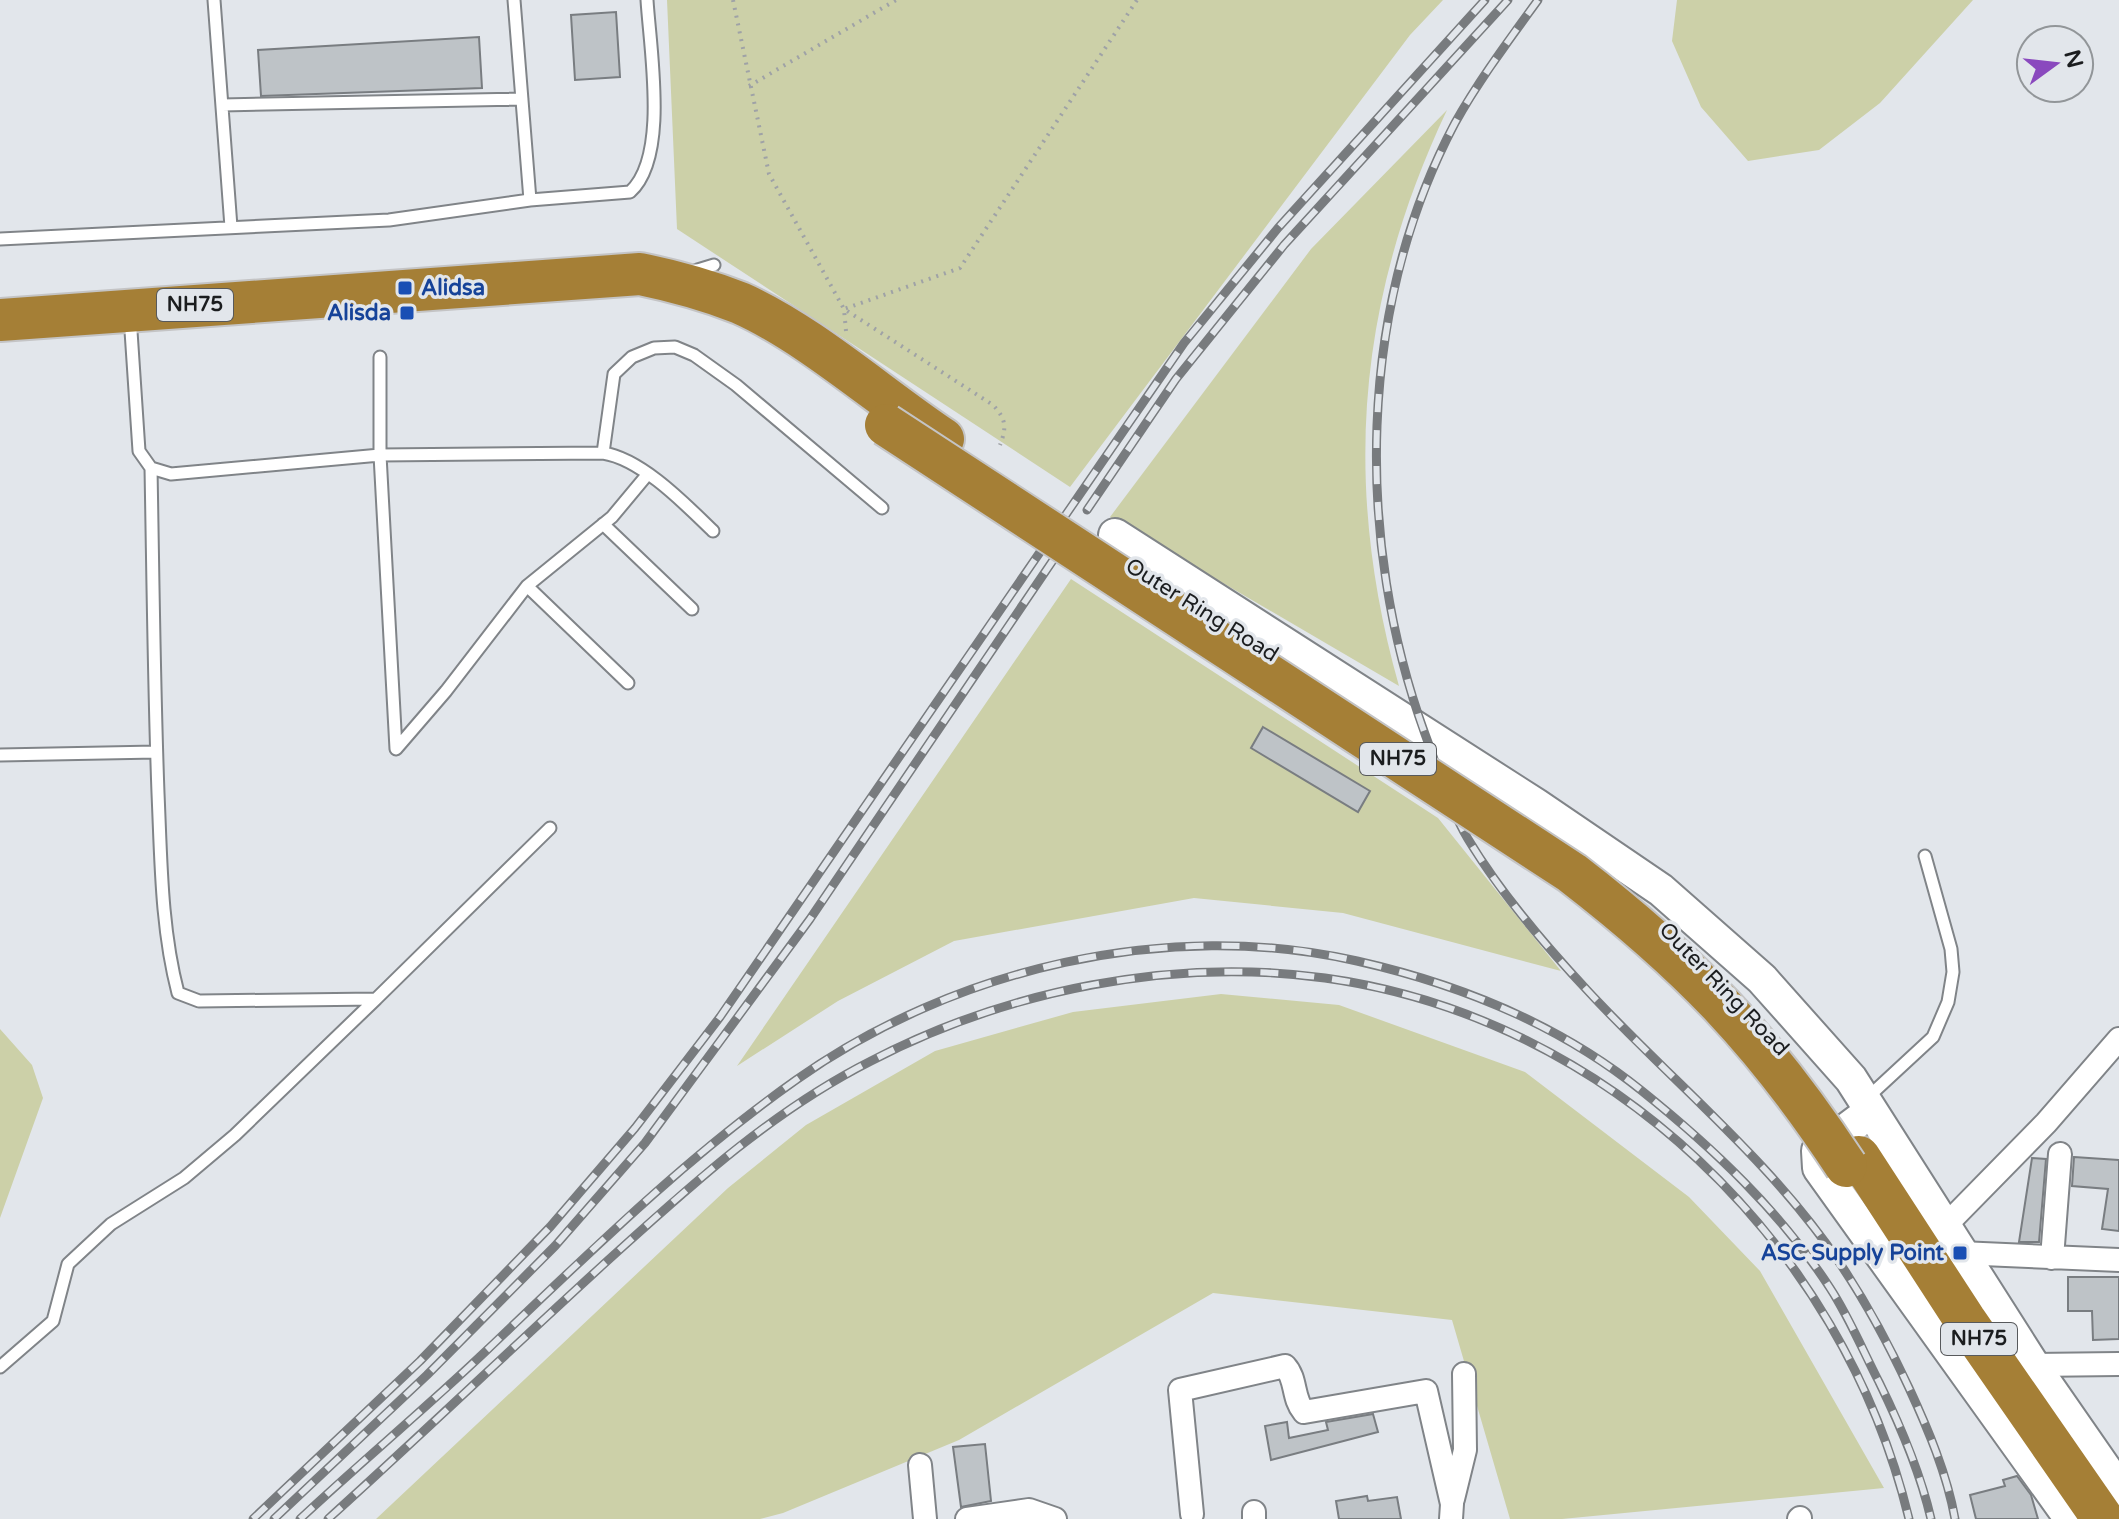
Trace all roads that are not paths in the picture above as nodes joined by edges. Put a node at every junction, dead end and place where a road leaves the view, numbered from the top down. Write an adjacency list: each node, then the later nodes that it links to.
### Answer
1 (214, 0): 5 (lane)
2 (514, 0): 4 (lane)
3 (647, 0): 6 (lane)
4 (522, 99): 5 (lane); 6 (lane)
5 (222, 105): 7 (lane)
6 (530, 200): 7 (lane)
7 (231, 227): 8 (lane)
8 (0, 239)
9 (714, 265): 10 (lane)
10 (667, 279): 12 (highway, Outer Ring Road / NH75); 15 (highway, Outer Ring Road / NH75)
11 (0, 320): 12 (highway, Outer Ring Road / NH75)
12 (130, 323): 13 (highway, Outer Ring Road / NH75); 15 (highway, Outer Ring Road / NH75); 18 (lane)
13 (0, 346)
14 (380, 357): 17 (lane)
15 (891, 416): 35 (highway, Outer Ring Road / NH75, bridge)
16 (603, 453): 17 (lane); 19 (lane); 20 (lane)
17 (380, 455): 18 (lane); 24 (lane)
18 (151, 468): 27 (lane)
19 (647, 475): 21 (lane); 22 (lane)
20 (882, 508)
21 (603, 524): 24 (lane); 25 (lane)
22 (713, 531)
23 (1115, 535): 33 (street)
24 (527, 586): 26 (lane)
25 (692, 609)
26 (628, 683)
27 (156, 752): 28 (lane); 31 (lane)
28 (0, 755)
29 (550, 828): 31 (lane)
30 (1925, 856): 33 (lane)
31 (376, 999): 41 (lane)
32 (2119, 1039): 36 (street)
33 (1867, 1107): 36 (street); 50 (street)
34 (2060, 1154): 37 (street)
35 (1853, 1161): 51 (highway, Outer Ring Road / NH75); 52 (highway, Outer Ring Road / NH75)
36 (1953, 1240): 37 (street); 40 (street)
37 (2052, 1258): 38 (street)
38 (2119, 1260)
39 (2119, 1364): 40 (street)
40 (2033, 1365): 44 (street)
41 (0, 1367)
42 (1464, 1374): 45 (street)
43 (920, 1465): 47 (street)
44 (2119, 1489)
45 (1452, 1512): 46 (street)
46 (1192, 1514)
47 (925, 1519)
48 (967, 1519): 49 (street)
49 (1055, 1519)
50 (2071, 1519)
51 (2079, 1519)
52 (2103, 1519)

